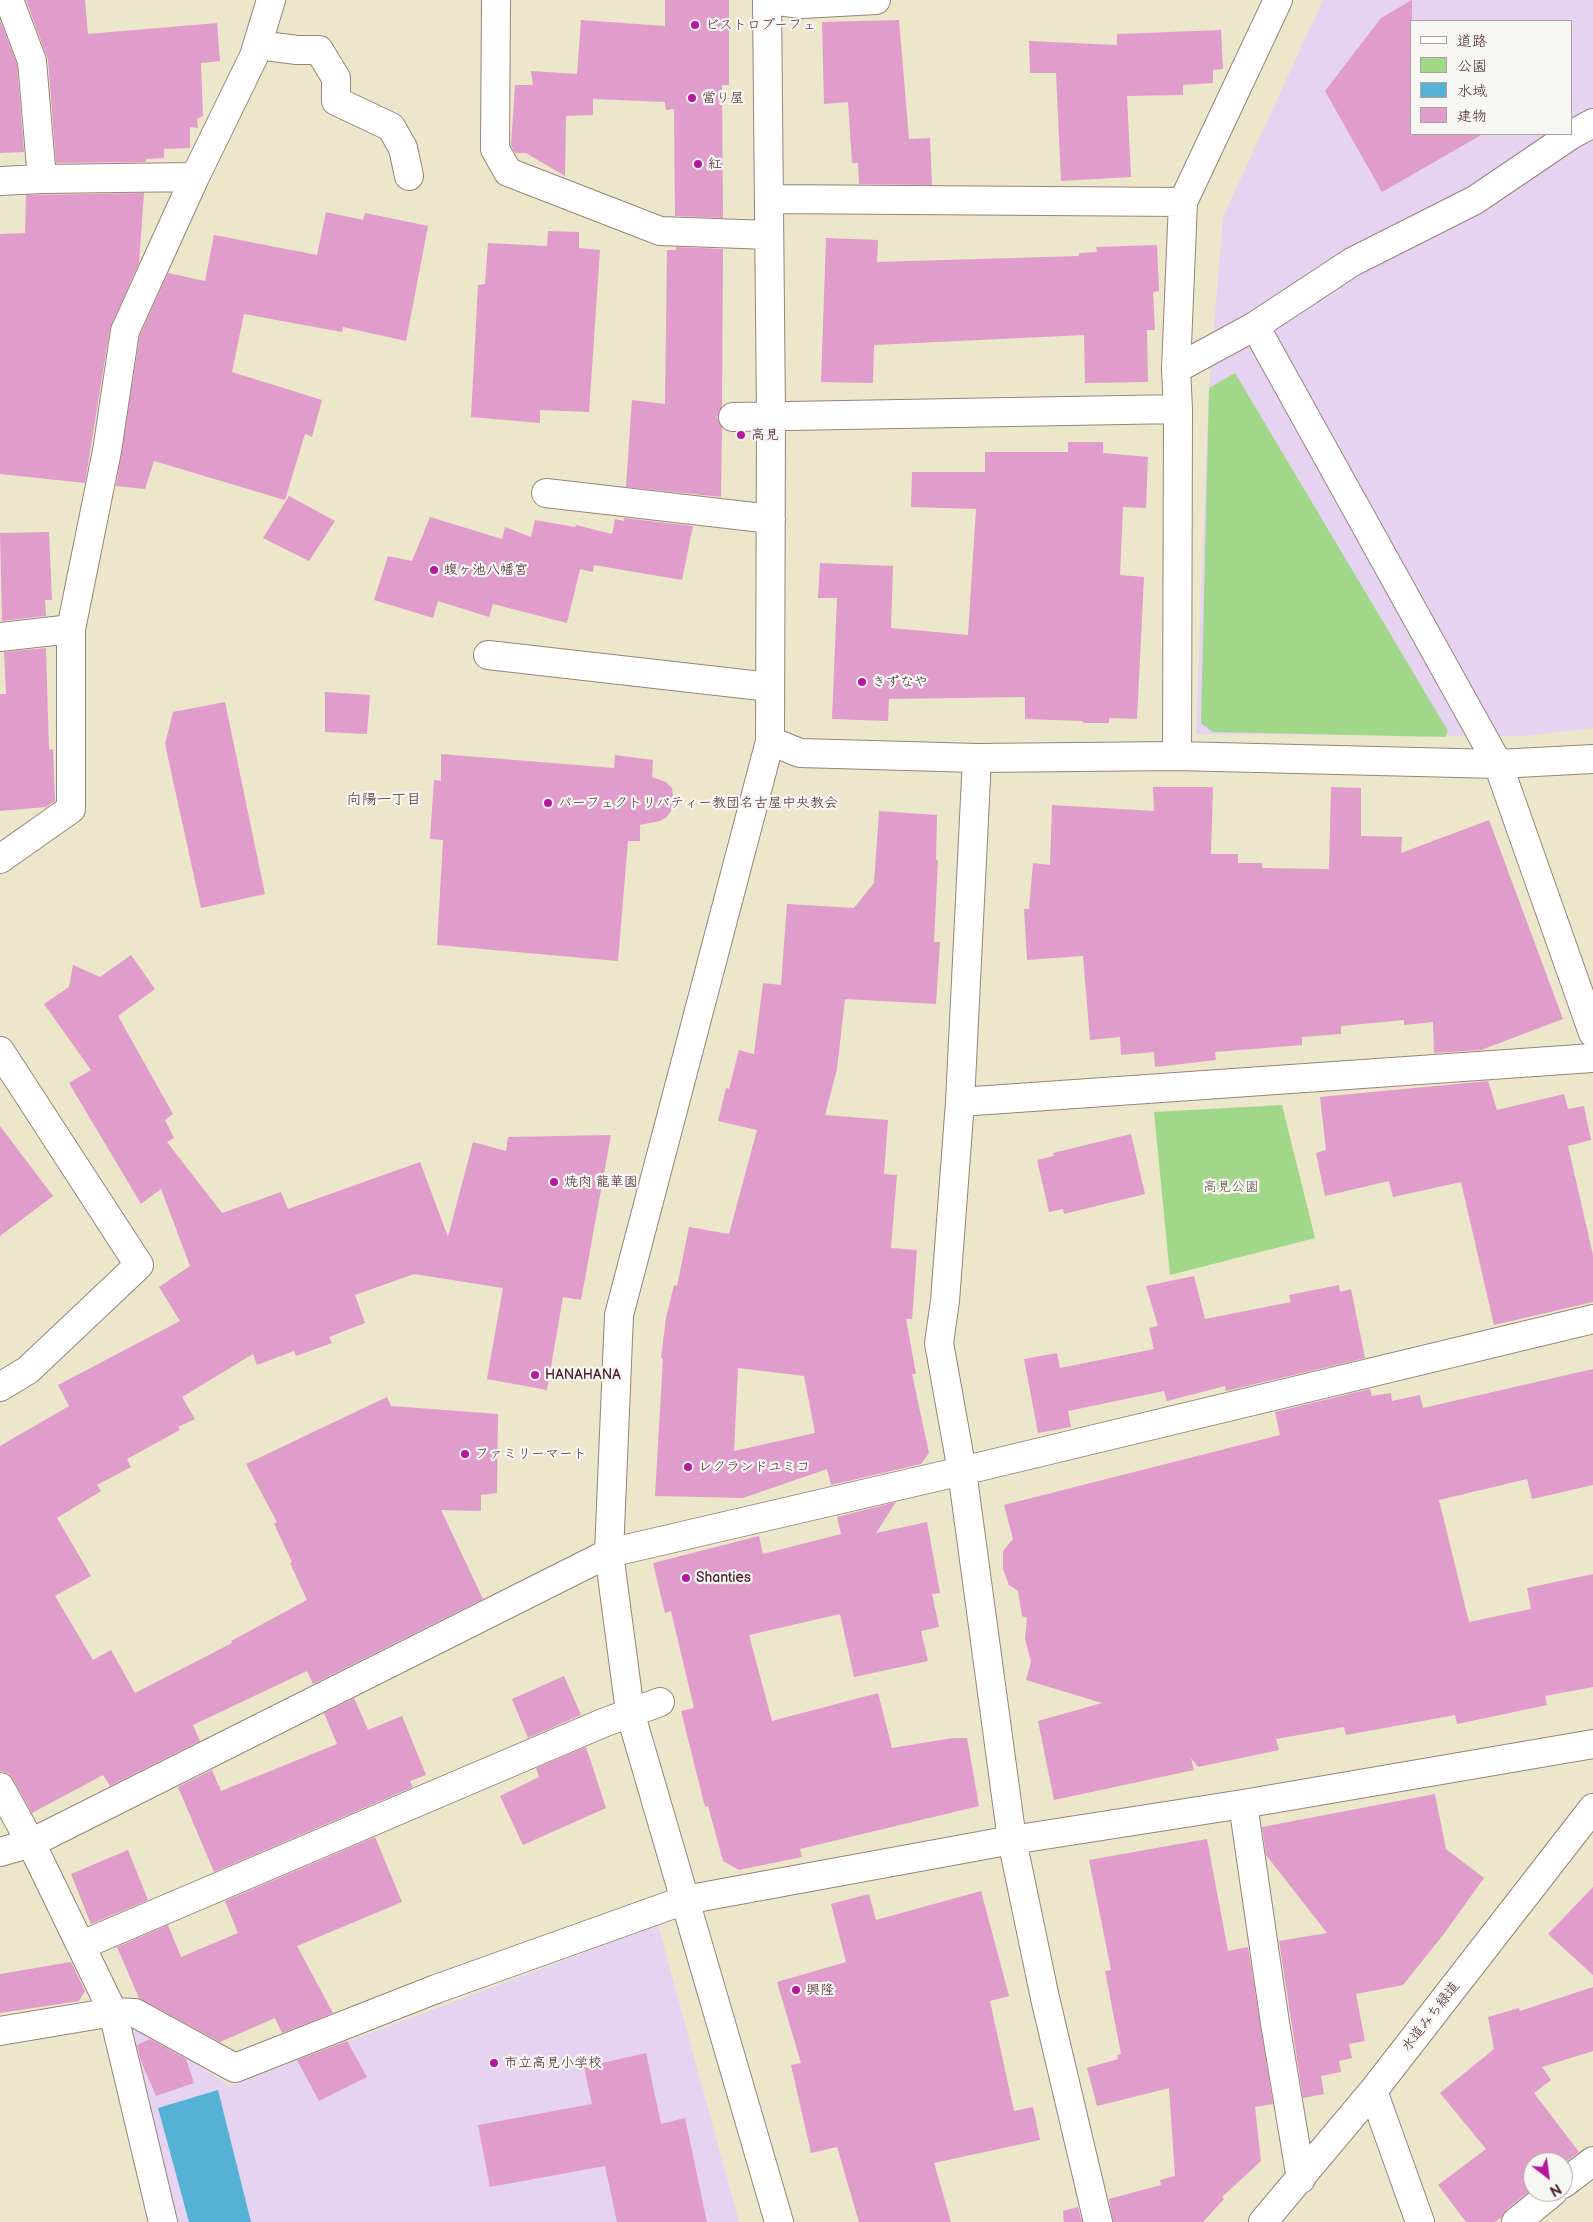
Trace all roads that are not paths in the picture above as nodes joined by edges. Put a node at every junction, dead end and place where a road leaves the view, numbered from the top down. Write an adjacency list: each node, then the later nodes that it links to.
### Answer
1 (9, 0): 13 (street)
2 (271, 0): 7 (street)
3 (496, 0): 17 (street)
4 (768, 0): 5 (street); 15 (street)
5 (876, 0)
6 (1278, 0): 16 (street)
7 (258, 45): 11 (street); 12 (street)
8 (1593, 123): 9 (street)
9 (1573, 134)
10 (1571, 135): 18 (street)
11 (409, 176)
12 (195, 177): 13 (street); 25 (street)
13 (42, 179): 14 (street)
14 (0, 181)
15 (770, 199): 16 (street); 17 (street)
16 (1182, 202): 19 (street)
17 (769, 235): 21 (street)
18 (1254, 326): 19 (street); 33 (street)
19 (1176, 369): 20 (street)
20 (1178, 409): 21 (street); 30 (street)
21 (771, 416): 22 (street); 24 (street)
22 (733, 417)
23 (546, 493): 24 (street)
24 (771, 518): 28 (street)
25 (71, 629): 26 (street); 34 (street)
26 (0, 637)
27 (488, 655): 28 (street)
28 (770, 687): 29 (street)
29 (770, 741): 31 (street); 42 (street)
30 (1177, 756): 31 (street); 33 (street)
31 (977, 758): 38 (street)
32 (1593, 759): 33 (street)
33 (1498, 764): 35 (street)
34 (0, 859)
35 (1593, 1033)
36 (0, 1051): 40 (street)
37 (1593, 1058): 38 (street)
38 (960, 1102): 41 (street)
39 (1593, 1319): 41 (street)
40 (0, 1388)
41 (962, 1472): 42 (street); 49 (street)
42 (609, 1553): 44 (street); 50 (street)
43 (660, 1702): 44 (street)
44 (630, 1712): 52 (street); 53 (street)
45 (1593, 1744): 47 (street)
46 (0, 1787): 50 (street)
47 (1243, 1804): 49 (street); 59 (street)
48 (1593, 1808): 56 (street, 水道みち緑道)
49 (1012, 1840): 52 (street); 63 (street)
50 (31, 1843): 51 (street); 53 (street)
51 (0, 1852)
52 (685, 1900): 54 (street); 62 (street)
53 (82, 1945): 54 (street)
54 (113, 2012): 55 (street); 61 (street)
55 (0, 2032)
56 (1374, 2091): 59 (street, 水道みち緑道); 65 (street)
57 (1593, 2160): 58 (street)
58 (1573, 2176)
59 (1301, 2178): 64 (street, 水道みち緑道)
60 (1541, 2202): 66 (street)
61 (163, 2222)
62 (779, 2222)
63 (1098, 2222)
64 (1263, 2222)
65 (1420, 2222)
66 (1516, 2222)

